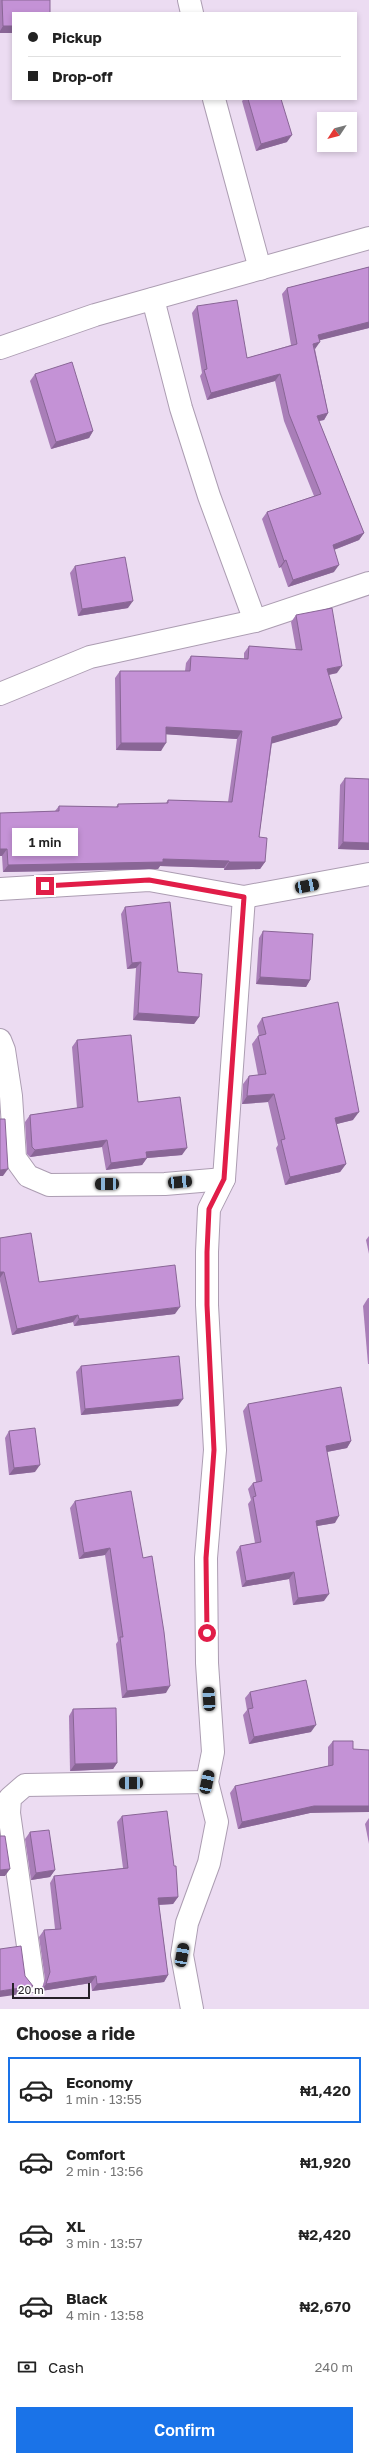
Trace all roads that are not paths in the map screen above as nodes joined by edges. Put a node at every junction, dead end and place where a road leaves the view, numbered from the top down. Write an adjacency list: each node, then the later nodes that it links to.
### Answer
1 (188, 0): 2 (street)
2 (192, 12)
3 (214, 100): 5 (street)
4 (369, 238): 5 (street)
5 (260, 269): 6 (street)
6 (153, 299): 7 (street); 9 (street)
7 (0, 348)
8 (369, 583): 9 (street)
9 (255, 621): 10 (street)
10 (0, 694)
11 (369, 874): 13 (street)
12 (0, 889): 13 (street)
13 (244, 897): 15 (street)
14 (0, 1040): 15 (street)
15 (224, 1179): 16 (street)
16 (207, 1782): 17 (street); 18 (street)
17 (33, 1981)
18 (192, 2009)

